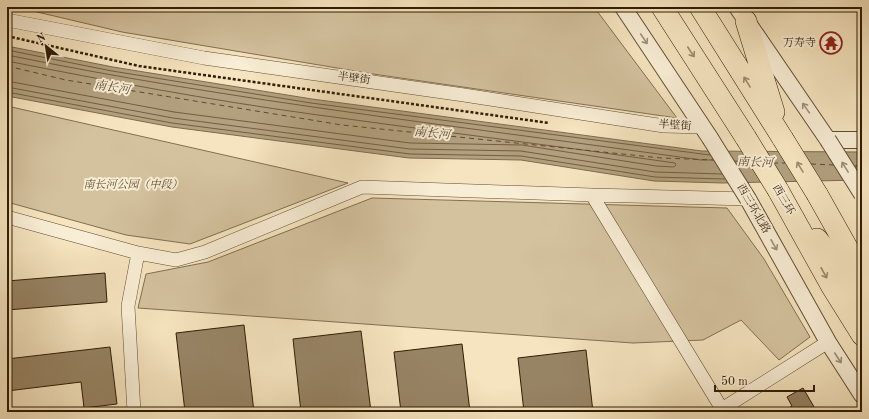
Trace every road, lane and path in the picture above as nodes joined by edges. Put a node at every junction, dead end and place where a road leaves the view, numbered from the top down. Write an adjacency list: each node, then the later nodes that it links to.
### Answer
1 (623, 7): 6 (street, 西三环北路, one-way to 6)
2 (662, 7): 10 (highway, 西三环, one-way to 10, bridge)
3 (700, 7): 7 (highway, one-way to 3)
4 (742, 14): 7 (highway); 8 (street, one-way to 4)
5 (7, 20): 6 (street, 半壁街)
6 (706, 133): 14 (street, 西三环北路, bridge)
7 (783, 139): 11 (highway, one-way to 7, bridge)
8 (828, 140): 9 (street); 12 (street, one-way to 8, bridge)
9 (862, 140)
10 (778, 190): 19 (highway); 20 (highway, 西三环, one-way to 20)
11 (817, 194): 17 (highway); 18 (highway)
12 (862, 194)
13 (592, 195): 14 (street); 16 (street); 23 (street)
14 (748, 199): 21 (street, 西三环北路, one-way to 21)
15 (7, 217): 16 (street)
16 (138, 253): 24 (street)
17 (862, 253)
18 (862, 274)
19 (862, 299)
20 (862, 334)
21 (828, 342): 22 (street, 西三环北路, one-way to 22); 23 (street)
22 (862, 395)
23 (723, 410)
24 (134, 412)

